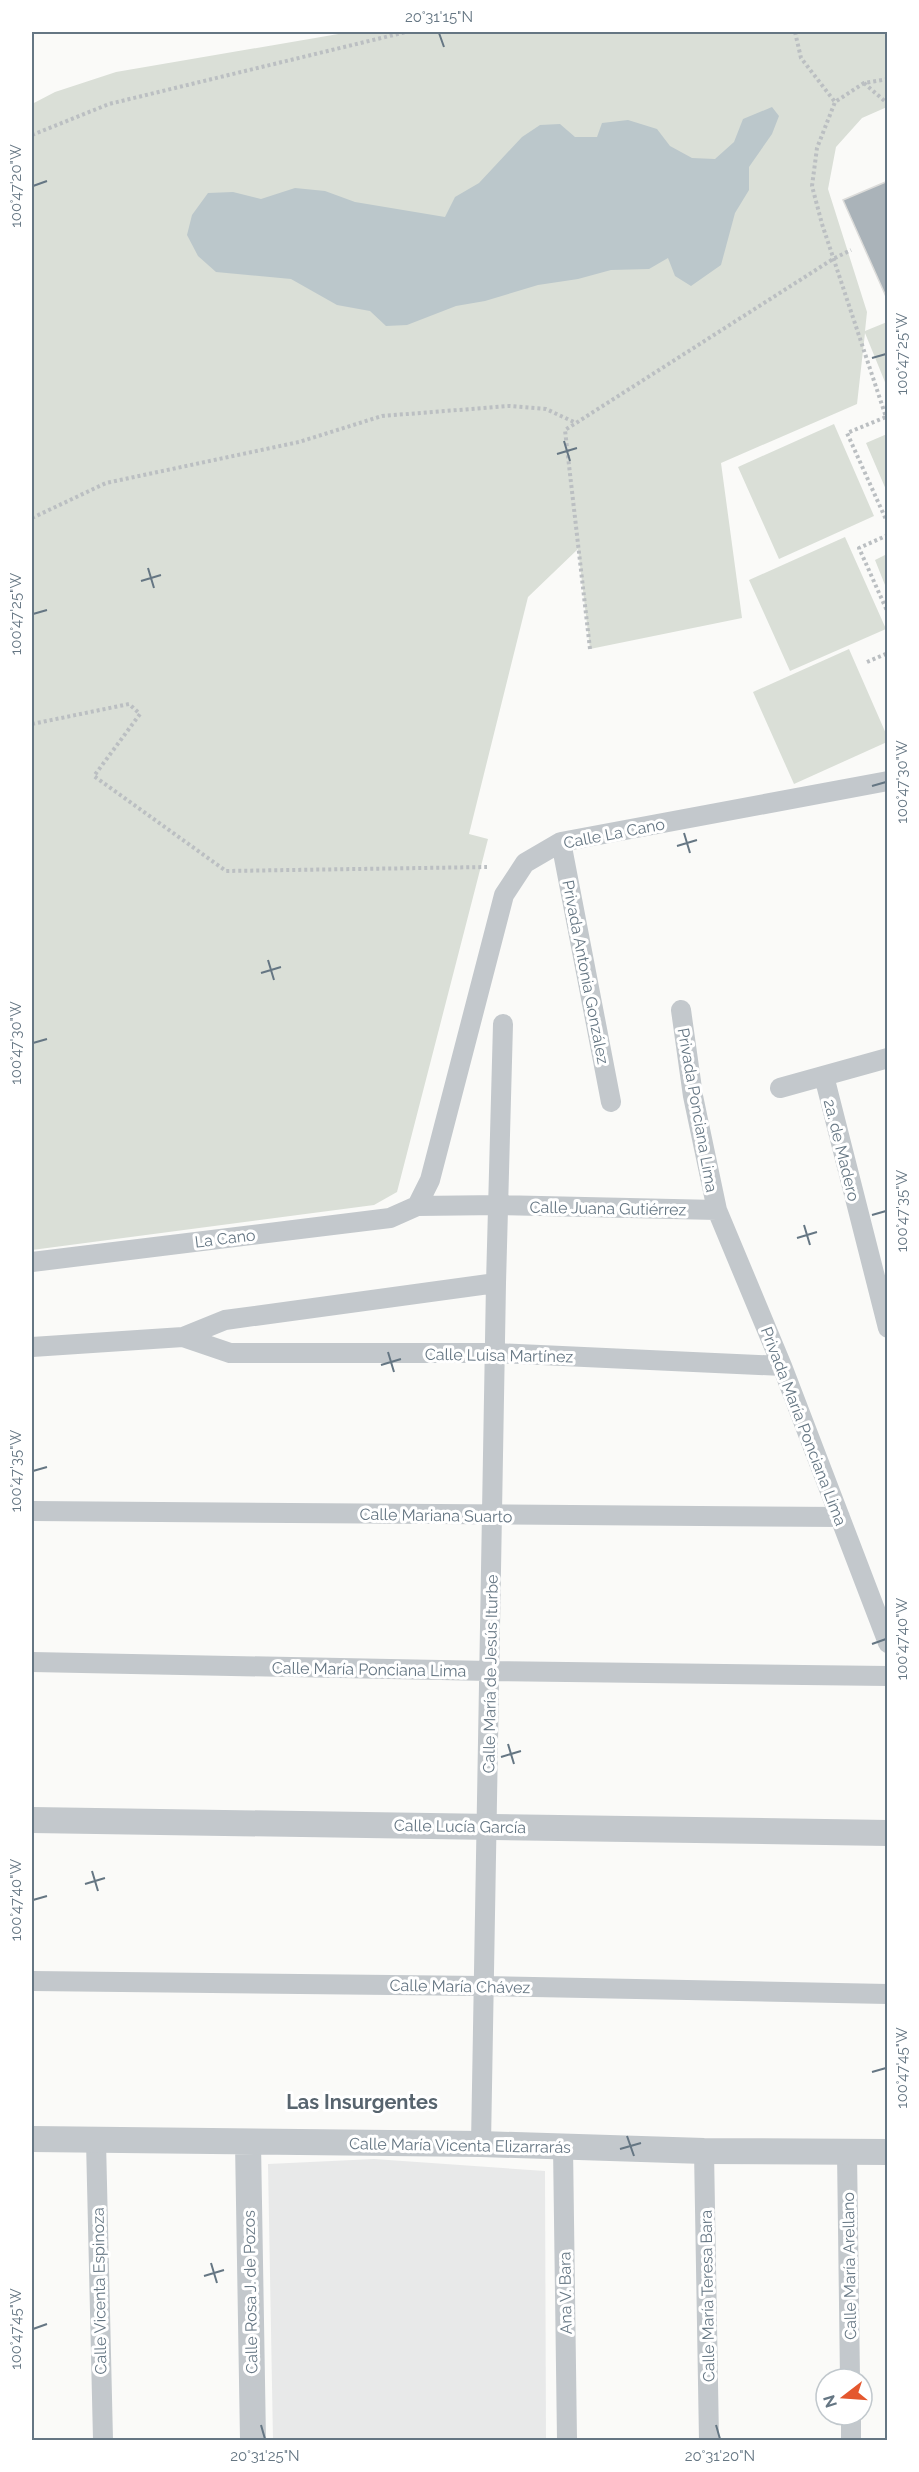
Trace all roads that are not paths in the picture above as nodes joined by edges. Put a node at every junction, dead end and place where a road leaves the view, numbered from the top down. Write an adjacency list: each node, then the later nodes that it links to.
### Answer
1 (888, 781): 2 (street, Calle La Cano)
2 (561, 842): 8 (street, Privada Antonia González); 10 (street, Calle La Cano)
3 (681, 1010): 11 (street, Privada Ponciana Lima)
4 (503, 1024): 9 (street, Calle María de Jesús Iturbe)
5 (888, 1058): 6 (street)
6 (824, 1076): 7 (street); 14 (street, 2a. de Madero)
7 (780, 1088)
8 (611, 1102)
9 (500, 1205): 10 (street, Calle Juana Gutiérrez); 11 (street, Calle Juana Gutiérrez); 13 (street, Calle María de Jesús Iturbe)
10 (417, 1206): 12 (street, La Cano)
11 (717, 1210): 18 (street, Privada María Ponciana Lima)
12 (32, 1262)
13 (496, 1283): 15 (street, Calle Luisa Martínez); 17 (street, Calle María de Jesús Iturbe)
14 (888, 1328)
15 (183, 1337): 16 (street, Calle Luisa Martínez); 17 (street, Calle Luisa Martínez)
16 (32, 1347)
17 (495, 1353): 18 (street, Calle Luisa Martínez); 20 (street, Calle María de Jesús Iturbe)
18 (782, 1366): 21 (street, Privada María Ponciana Lima)
19 (32, 1511): 20 (street, Calle Mariana Suarto)
20 (494, 1515): 21 (street, Calle Mariana Suarto); 24 (street, Calle María de Jesús Iturbe)
21 (840, 1517): 22 (street, Privada María Ponciana Lima)
22 (888, 1643)
23 (32, 1662): 24 (street, Calle María Ponciana Lima)
24 (490, 1671): 25 (street, Calle María Ponciana Lima); 27 (street, Calle María de Jesús Iturbe)
25 (888, 1676)
26 (32, 1820): 27 (street, Calle Lucía García)
27 (488, 1826): 28 (street, Calle Lucía García); 30 (street, Calle María de Jesús Iturbe)
28 (888, 1833)
29 (32, 1981): 30 (street, Calle María Chávez)
30 (483, 1986): 31 (street, Calle María Chávez); 35 (street, Calle María de Jesús Iturbe)
31 (888, 1995)
32 (32, 2139): 33 (street, Calle María Vicenta Elizarrarás)
33 (96, 2140): 34 (street, Calle María Vicenta Elizarrarás); 41 (street, Calle Vicenta Espinoza)
34 (248, 2143): 35 (street, Calle María Vicenta Elizarrarás); 42 (street, Calle Rosa J. de Pozos)
35 (481, 2144): 36 (street, Calle María Vicenta Elizarrarás)
36 (563, 2146): 37 (street, Calle María Vicenta Elizarrarás); 43 (street, Ana V. Bara)
37 (705, 2151): 38 (street, Calle María Vicenta Elizarrarás); 44 (street, Calle María Teresa Bara)
38 (847, 2152): 39 (street, Calle María Vicenta Elizarrarás); 40 (street, Calle María Arellano)
39 (888, 2152)
40 (850, 2367)
41 (103, 2440)
42 (253, 2440)
43 (567, 2440)
44 (709, 2440)

